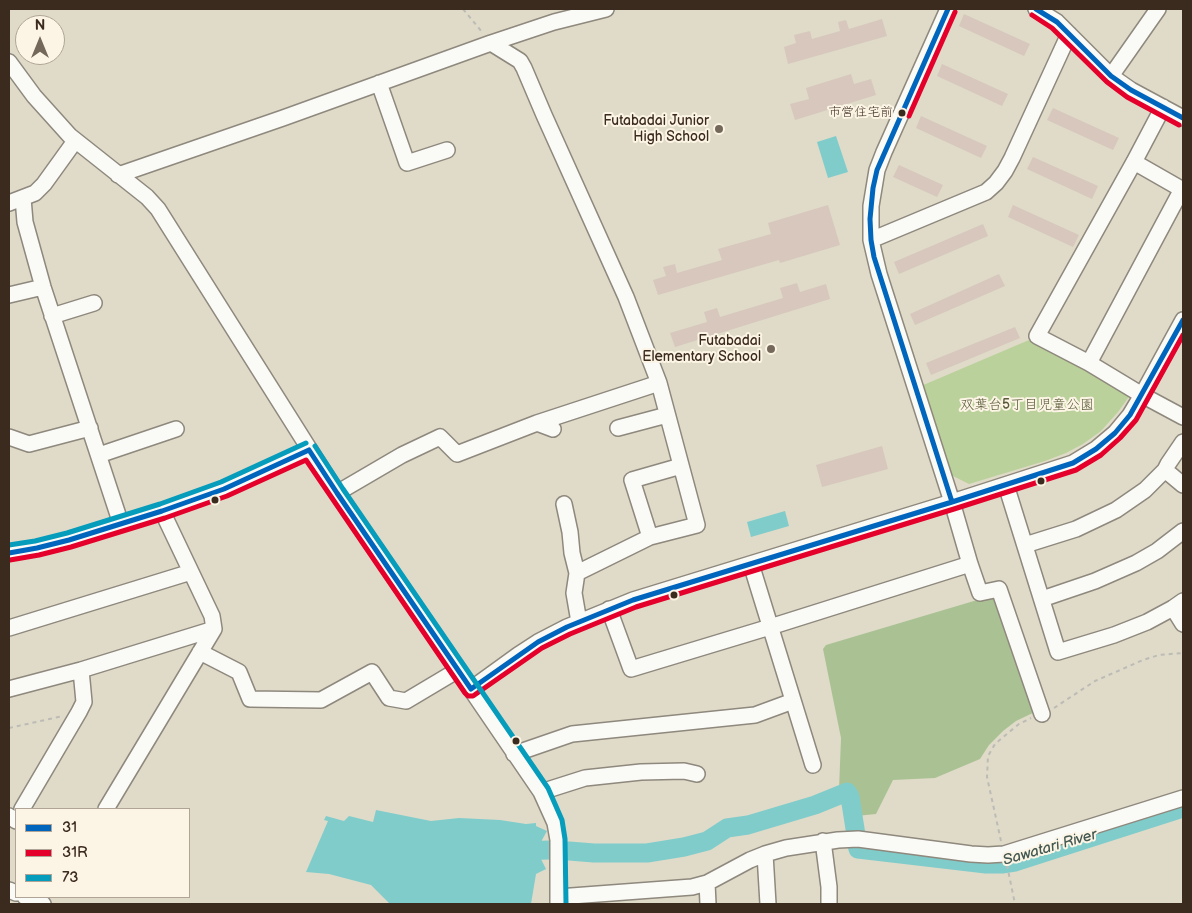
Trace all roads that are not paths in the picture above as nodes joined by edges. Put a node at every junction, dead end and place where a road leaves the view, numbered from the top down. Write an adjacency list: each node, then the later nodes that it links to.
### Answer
1 (606, 9): 6 (street)
2 (948, 9): 18 (street)
3 (1036, 9): 5 (street)
4 (1158, 9): 8 (street)
5 (1069, 34): 8 (street); 18 (street)
6 (491, 43): 9 (street); 25 (street)
7 (9, 62): 12 (street)
8 (1111, 76): 10 (street)
9 (379, 83): 13 (street); 15 (street)
10 (1163, 107): 11 (street); 14 (street)
11 (1183, 118)
12 (75, 141): 15 (street); 17 (street)
13 (446, 150)
14 (1134, 162): 16 (street); 24 (street)
15 (118, 175): 36 (street)
16 (1182, 189): 24 (street)
17 (16, 200): 19 (street)
18 (871, 240): 43 (street)
19 (43, 287): 20 (street); 22 (street)
20 (9, 295)
21 (94, 303): 22 (street)
22 (52, 316): 30 (street)
23 (1183, 320): 26 (street)
24 (1089, 363): 26 (street)
25 (659, 383): 27 (street); 29 (street)
26 (1142, 396): 28 (street); 40 (street)
27 (667, 415): 31 (street); 38 (street)
28 (1183, 416)
29 (537, 423): 33 (street); 42 (street)
30 (90, 428): 34 (street); 37 (street)
31 (618, 428)
32 (176, 429): 37 (street)
33 (553, 429)
34 (9, 437)
35 (1183, 442): 39 (street)
36 (309, 450): 42 (street); 45 (street)
37 (99, 455): 46 (street)
38 (681, 466): 48 (street); 48 (street)
39 (1165, 470): 41 (street); 49 (street)
40 (1006, 485): 43 (street); 49 (street)
41 (1183, 485)
42 (337, 493): 65 (street)
43 (952, 502): 51 (street); 52 (street)
44 (564, 504): 54 (street)
45 (162, 511): 46 (street); 53 (street)
46 (122, 524): 50 (street)
47 (1183, 531): 55 (street)
48 (650, 537): 54 (street)
49 (1025, 545): 55 (street)
50 (9, 553)
51 (751, 564): 57 (street); 60 (street)
52 (970, 564): 60 (street); 69 (street)
53 (191, 572): 61 (street); 62 (street)
54 (577, 573): 58 (street)
55 (1042, 599): 56 (street)
56 (1178, 604): 59 (street)
57 (610, 609): 58 (street); 60 (street)
58 (580, 622): 67 (street)
59 (1183, 624)
60 (770, 627): 68 (street)
61 (9, 628)
62 (214, 629): 63 (street); 64 (street)
63 (200, 652): 65 (street); 76 (street)
64 (81, 670): 66 (street); 75 (street)
65 (458, 670): 67 (street)
66 (9, 689)
67 (471, 689): 70 (street)
68 (793, 701): 70 (street); 71 (street)
69 (1042, 714)
70 (514, 754): 73 (street)
71 (813, 765)
72 (697, 774): 73 (street)
73 (541, 792): 81 (street)
74 (1183, 798): 77 (street)
75 (23, 808)
76 (107, 808)
77 (823, 842): 78 (street); 85 (street)
78 (765, 854): 79 (street); 84 (street)
79 (707, 883): 81 (street); 83 (street)
80 (28, 898): 82 (street)
81 (558, 901)
82 (43, 904)
83 (708, 904)
84 (768, 904)
85 (829, 904)

